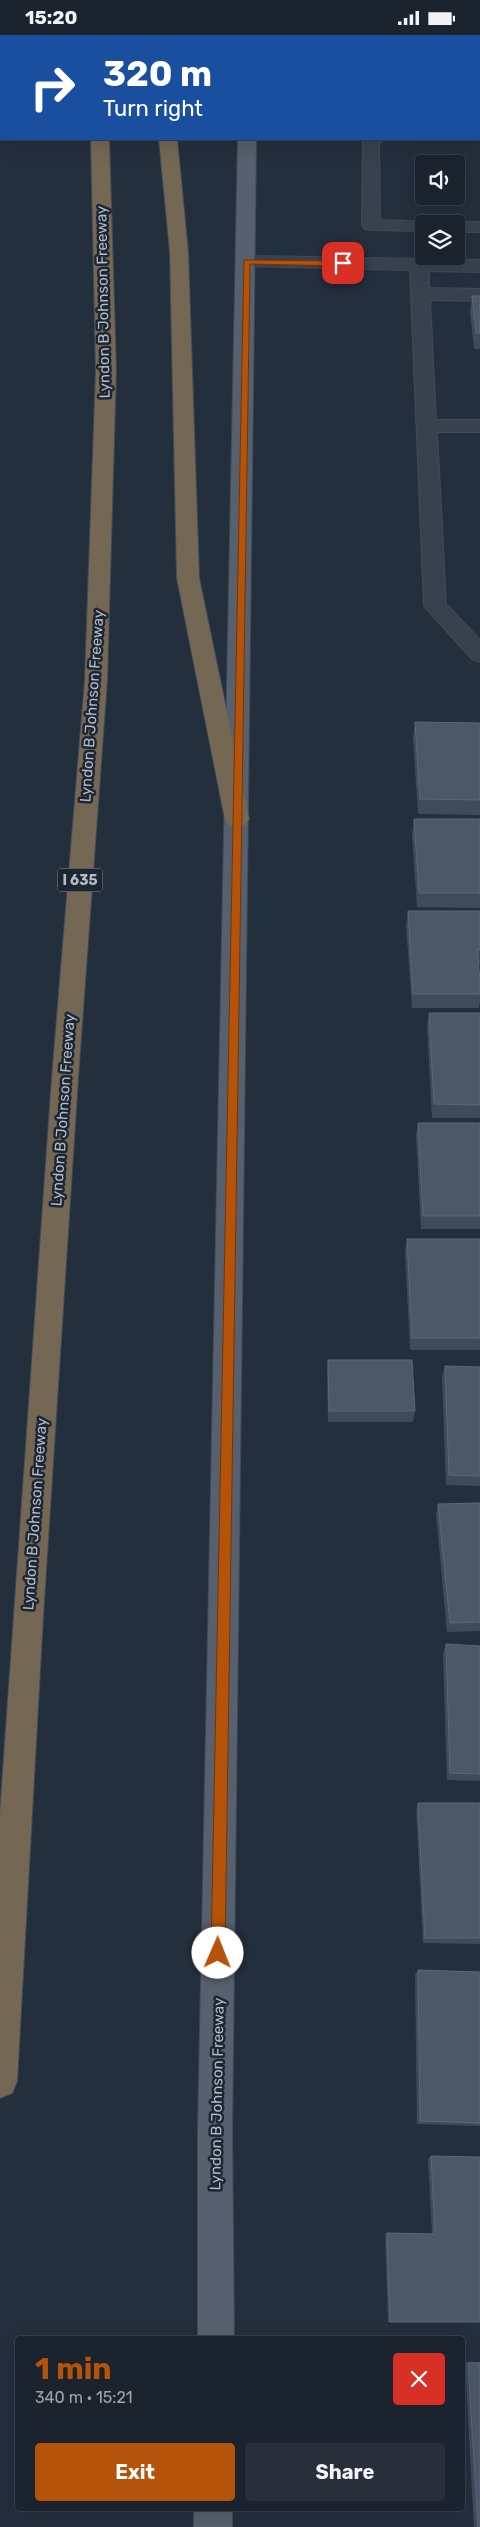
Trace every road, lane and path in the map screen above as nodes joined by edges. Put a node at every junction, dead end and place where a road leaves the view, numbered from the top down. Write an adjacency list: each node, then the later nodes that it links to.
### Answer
1 (100, 140): 18 (highway, Lyndon B Johnson Freeway / I 635)
2 (168, 140): 17 (highway)
3 (247, 140): 8 (main road, Lyndon B Johnson Freeway)
4 (372, 140): 5 (lane)
5 (415, 226)
6 (465, 227): 7 (lane)
7 (480, 227)
8 (247, 262): 9 (lane); 17 (main road, Lyndon B Johnson Freeway)
9 (415, 265)
10 (419, 265): 11 (lane); 12 (lane)
11 (480, 266)
12 (421, 294): 13 (lane); 15 (lane)
13 (480, 295)
14 (480, 425): 15 (lane)
15 (426, 426): 16 (lane)
16 (480, 654)
17 (238, 819): 19 (main road, Lyndon B Johnson Freeway)
18 (0, 2081)
19 (216, 2336)
20 (213, 2511): 21 (main road)
21 (213, 2527)

